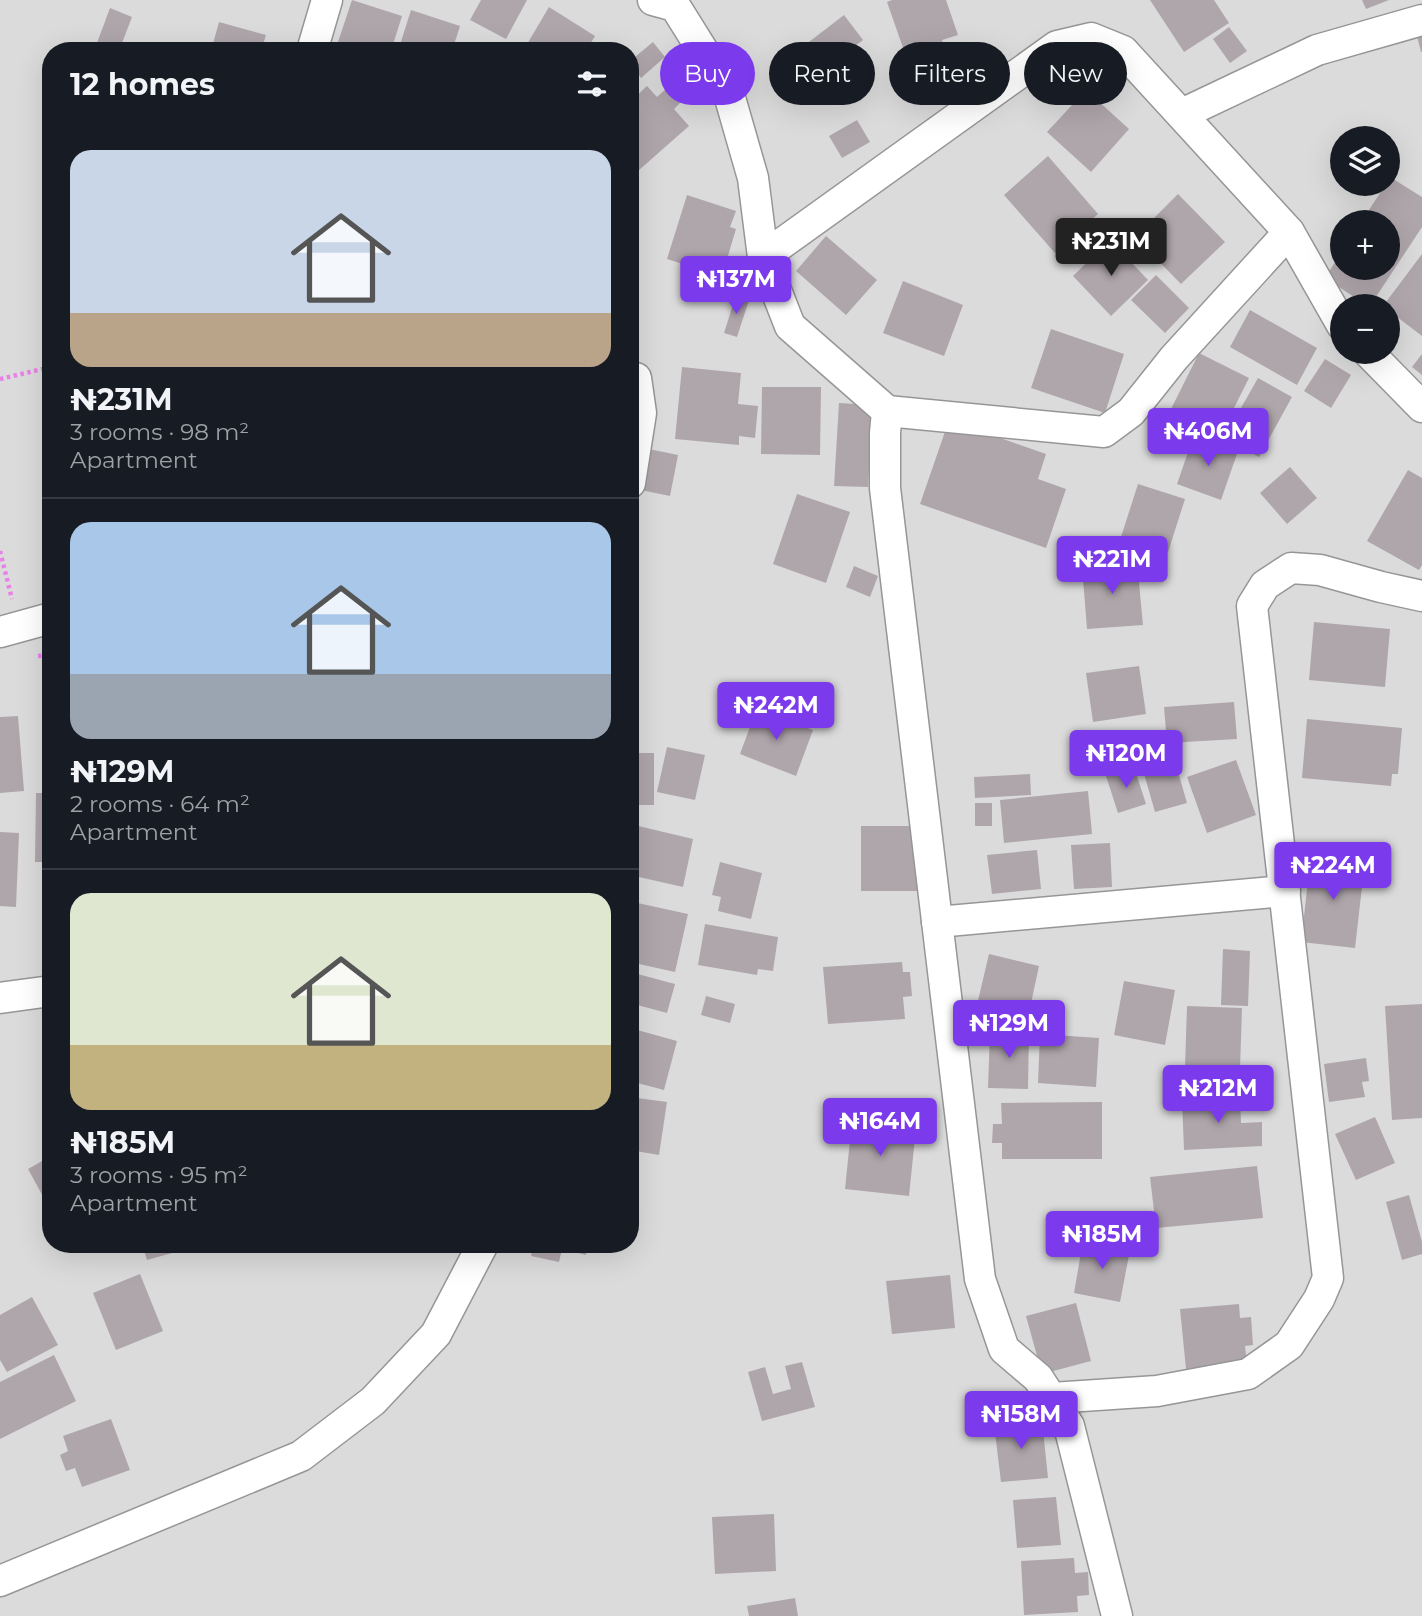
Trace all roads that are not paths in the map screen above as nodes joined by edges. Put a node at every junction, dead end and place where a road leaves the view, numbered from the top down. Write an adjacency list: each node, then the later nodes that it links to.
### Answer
1 (327, 0): 4 (street)
2 (653, 0): 7 (street)
3 (1422, 20): 5 (street)
4 (315, 42)
5 (1182, 114): 6 (street); 7 (street)
6 (1289, 232): 8 (street); 12 (street)
7 (763, 257): 12 (street)
8 (1330, 304)
9 (1380, 364): 11 (street)
10 (639, 399): 13 (street)
11 (1422, 407)
12 (887, 411): 18 (street)
13 (639, 426)
14 (1422, 596): 17 (street)
15 (42, 620): 16 (street)
16 (0, 632)
17 (1285, 891): 18 (street); 22 (street)
18 (937, 922): 22 (street)
19 (42, 991): 20 (street)
20 (0, 998)
21 (477, 1253): 23 (street)
22 (1052, 1398): 24 (street)
23 (0, 1581)
24 (1117, 1616)

